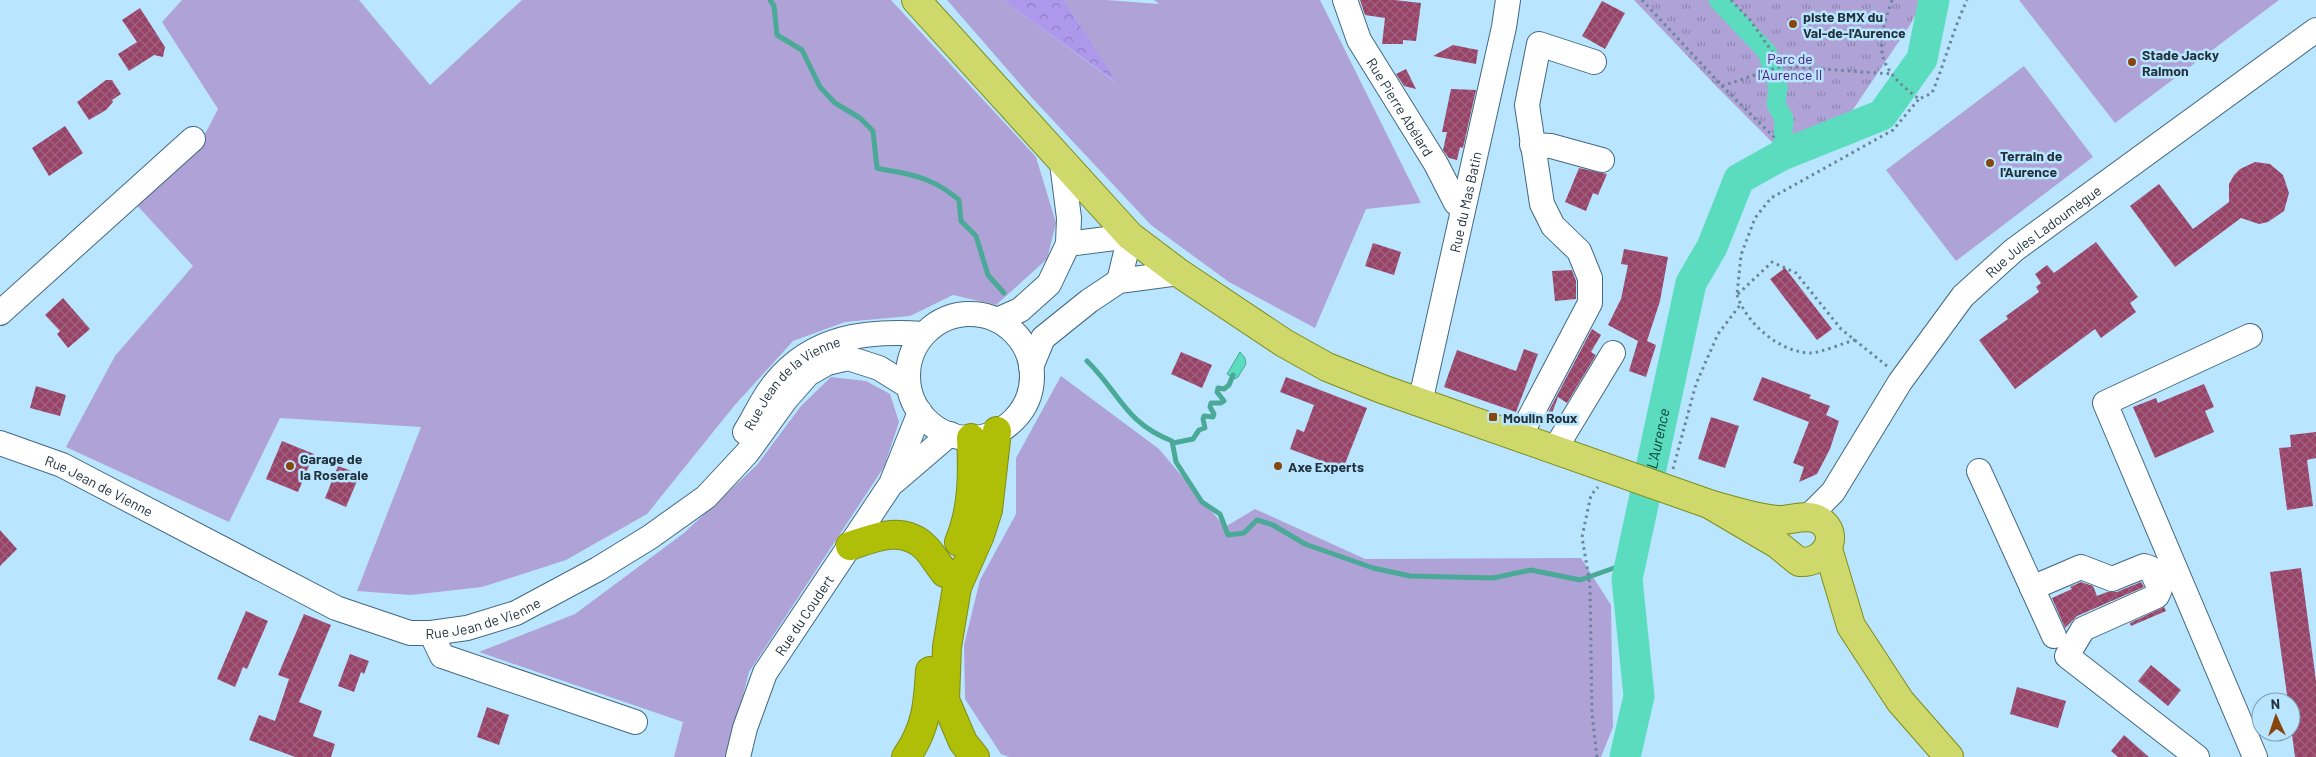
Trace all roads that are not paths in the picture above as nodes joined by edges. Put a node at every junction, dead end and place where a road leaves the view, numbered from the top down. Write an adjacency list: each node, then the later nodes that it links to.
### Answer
1 (916, 0): 9 (main road)
2 (1344, 0): 10 (street, Rue Pierre Abélard)
3 (1508, 0): 10 (street, Rue du Mas Batin)
4 (2316, 30): 32 (street, Rue Jules Ladoumégue)
5 (1594, 62): 7 (street)
6 (193, 139): 15 (street)
7 (1532, 145): 8 (street); 26 (street)
8 (1602, 160)
9 (1062, 162): 11 (main road); 12 (street)
10 (1463, 209): 22 (street, Rue du Mas Batin)
11 (1130, 236): 12 (street); 13 (main road); 14 (street)
12 (1068, 244): 16 (street)
13 (1179, 273): 14 (street); 22 (main road)
14 (1119, 281): 20 (street)
15 (0, 313)
16 (997, 320): 17 (street); 20 (street)
17 (924, 334): 21 (street); 33 (street, Rue Jean de la Vienne)
18 (2250, 336): 46 (street)
19 (1613, 352): 28 (street)
20 (1031, 367): 24 (street)
21 (908, 386): 23 (street); 33 (street, Rue Jean de Vienne)
22 (1420, 403): 26 (main road)
23 (920, 412): 25 (street); 30 (street, Rue du Coudert)
24 (997, 431): 25 (street); 43 (highway)
25 (960, 436): 30 (street, Rue du Coudert); 36 (highway)
26 (1520, 436): 28 (main road)
27 (0, 443): 38 (street, Rue Jean de Vienne)
28 (1555, 449): 31 (main road)
29 (1979, 471): 37 (street)
30 (891, 484): 34 (street, Rue du Coudert)
31 (1709, 504): 32 (main road); 35 (main road)
32 (1814, 529): 35 (main road); 35 (main road); 44 (main road)
33 (650, 537): 38 (street, Rue Jean de Vienne)
34 (850, 546): 36 (highway); 41 (street, Rue du Coudert)
35 (1786, 550)
36 (944, 573): 42 (highway)
37 (2032, 588): 39 (street); 45 (street)
38 (431, 633): 40 (street)
39 (2054, 636)
40 (635, 722)
41 (738, 757)
42 (906, 757)
43 (976, 757)
44 (1948, 757)
45 (2197, 757)
46 (2255, 757)

